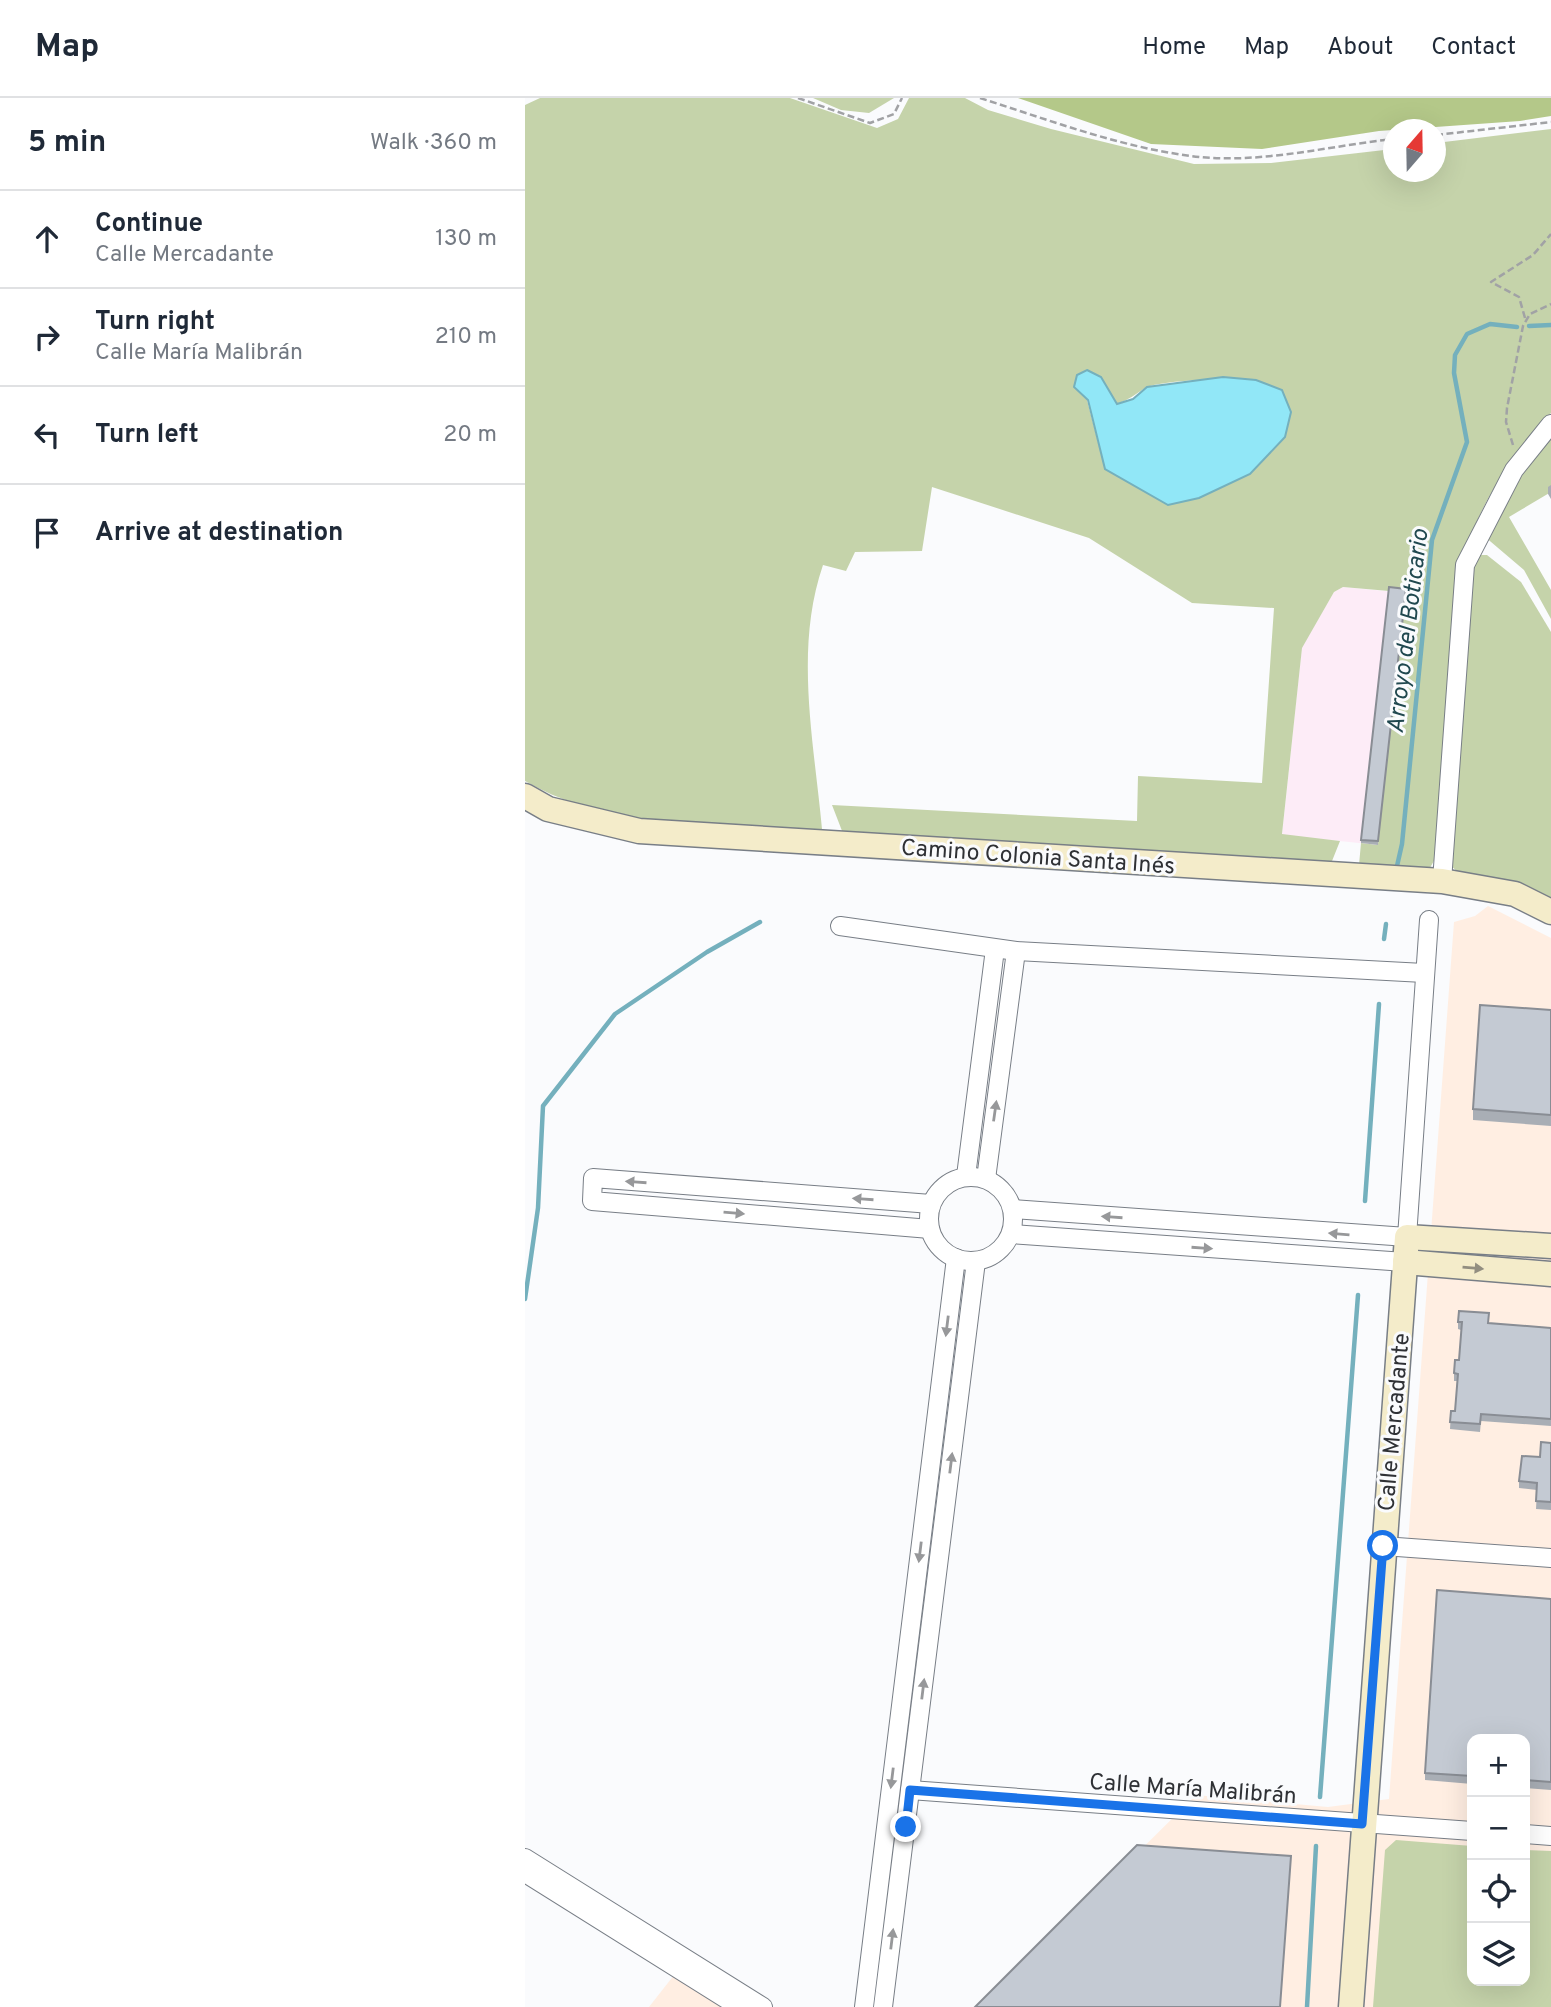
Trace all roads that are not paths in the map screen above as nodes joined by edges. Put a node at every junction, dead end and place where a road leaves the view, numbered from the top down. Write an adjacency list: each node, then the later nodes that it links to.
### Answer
1 (1551, 424): 3 (street)
2 (525, 796): 3 (street, Camino Colonia Santa Inés)
3 (1441, 881): 4 (street, Camino Colonia Santa Inés)
4 (1551, 912)
5 (1429, 920): 9 (street, Calle Mercadante)
6 (840, 926): 7 (street)
7 (995, 949): 8 (street); 10 (street)
8 (1016, 951): 9 (street); 11 (street, one-way to 8)
9 (1425, 973): 16 (street, Calle Mercadante)
10 (966, 1176): 11 (street); 12 (street)
11 (986, 1179): 13 (street)
12 (931, 1204): 14 (street); 14 (street, one-way to 14)
13 (1013, 1209): 15 (street); 16 (street, one-way to 13)
14 (930, 1229): 18 (street)
15 (1011, 1234): 19 (street); 20 (street, one-way to 20)
16 (1407, 1237): 17 (street); 20 (street, Calle Mercadante)
17 (1551, 1246)
18 (956, 1258): 19 (street); 33 (street, one-way to 33)
19 (976, 1261): 24 (street, one-way to 19)
20 (1405, 1262): 21 (street, one-way to 21); 22 (street, Calle Mercadante)
21 (1551, 1274)
22 (1383, 1546): 23 (street); 25 (street, Calle Mercadante)
23 (1551, 1558)
24 (910, 1790): 25 (street, Calle María Malibrán); 34 (street, one-way to 24)
25 (1362, 1824): 26 (street, Calle María Malibrán); 35 (street, Calle Mercadante)
26 (1467, 1831)
27 (1530, 1834): 28 (street)
28 (1551, 1836)
29 (525, 1858): 32 (street)
30 (525, 1873): 31 (street)
31 (739, 2007)
32 (763, 2007)
33 (864, 2007)
34 (883, 2007)
35 (1350, 2007)

